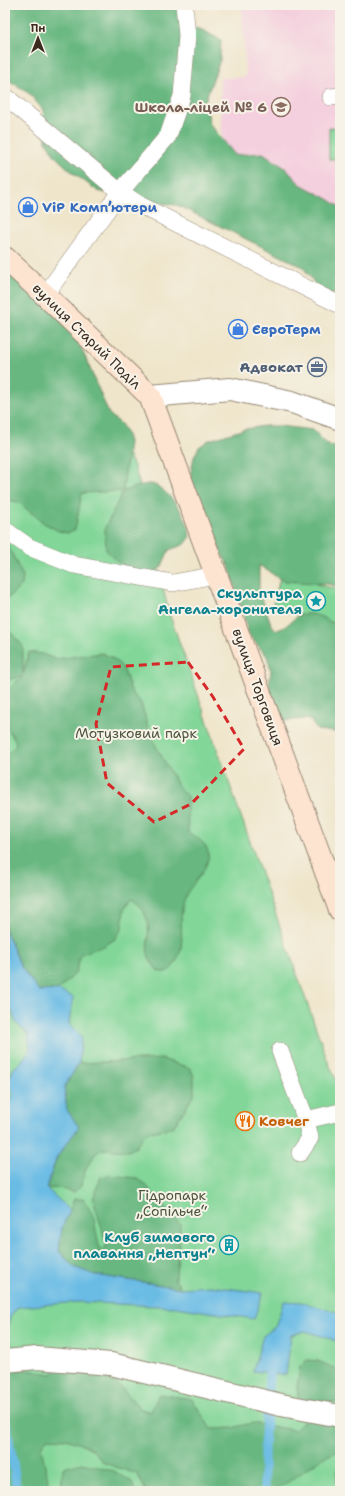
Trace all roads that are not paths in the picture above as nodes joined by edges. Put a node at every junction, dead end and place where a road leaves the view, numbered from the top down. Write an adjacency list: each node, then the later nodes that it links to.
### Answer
1 (184, 5): 3 (lane)
2 (5, 96): 3 (lane)
3 (120, 192): 5 (lane); 6 (lane)
4 (5, 258): 5 (main road, вулиця Старий Поділ)
5 (45, 295): 7 (main road, вулиця Старий Поділ)
6 (340, 304)
7 (150, 396): 8 (street, вулиця Старий Поділ); 10 (main road, вулиця Торговиця)
8 (340, 419)
9 (5, 530): 10 (lane)
10 (216, 574): 11 (main road, вулиця Торговиця)
11 (340, 910)
12 (280, 1051): 14 (lane)
13 (340, 1112): 14 (lane)
14 (306, 1120): 15 (lane)
15 (300, 1153)
16 (5, 1361): 17 (street)
17 (340, 1416)

